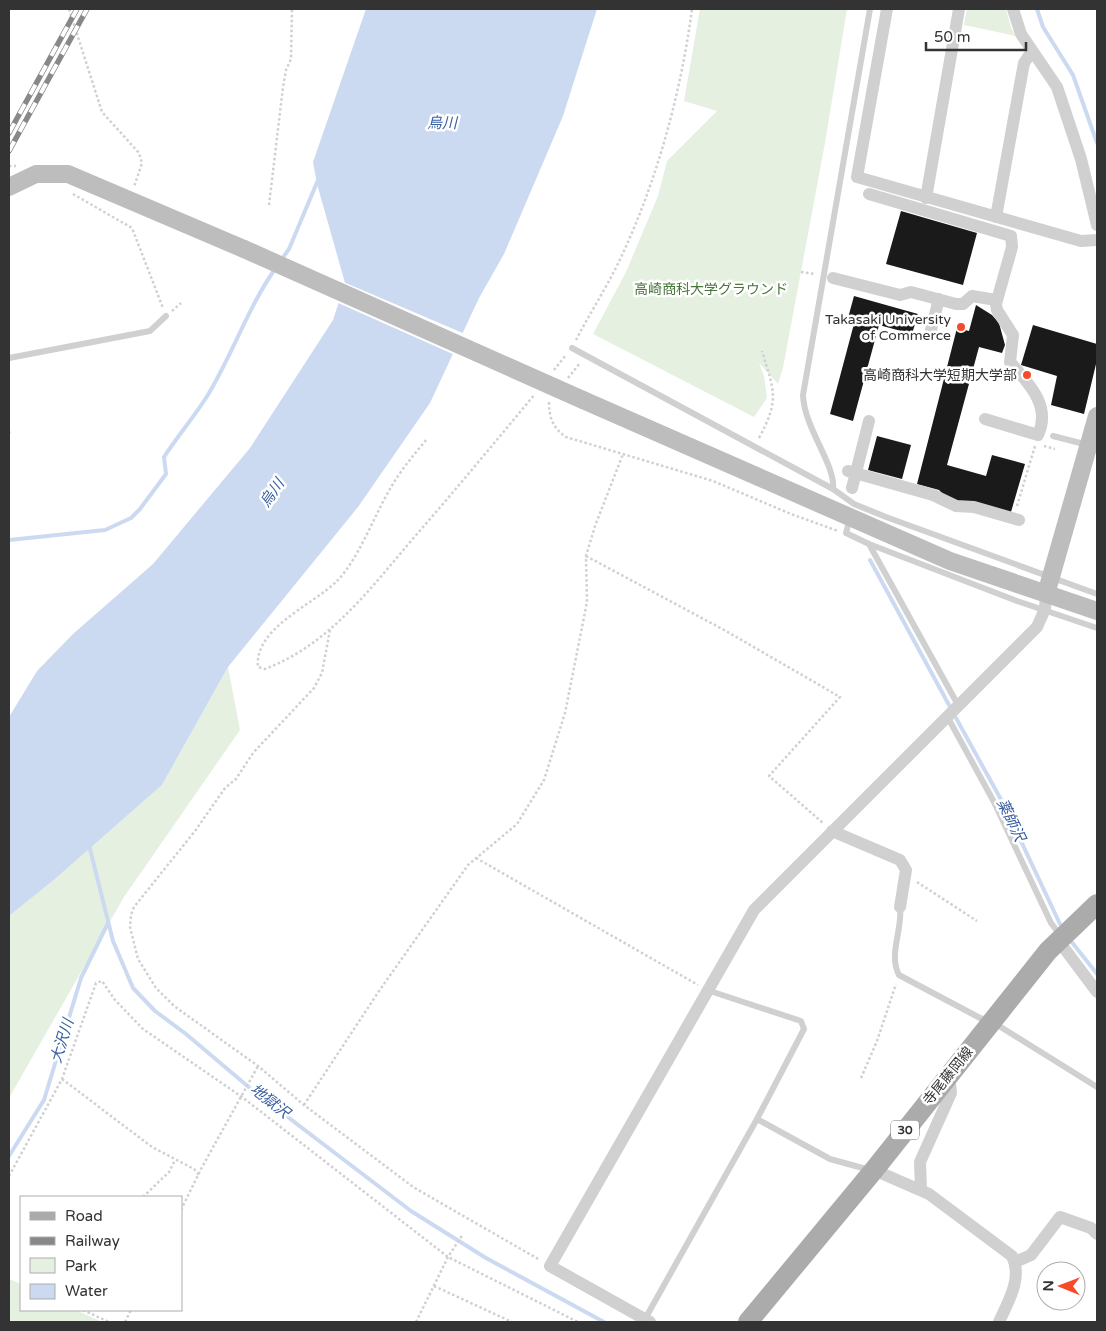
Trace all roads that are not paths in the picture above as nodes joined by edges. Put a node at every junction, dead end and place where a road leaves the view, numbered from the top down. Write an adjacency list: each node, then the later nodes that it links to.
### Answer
1 (870, 9): 12 (lane)
2 (887, 9): 8 (street)
3 (959, 9): 8 (street)
4 (1013, 9): 5 (street)
5 (1032, 51): 9 (street); 10 (street)
6 (9, 187): 27 (street, bridge)
7 (869, 194): 14 (street)
8 (926, 198): 9 (street)
9 (996, 217): 11 (street)
10 (1097, 226)
11 (1097, 240)
12 (828, 277): 13 (street); 26 (lane)
13 (939, 299): 14 (street); 16 (street)
14 (996, 300): 19 (street)
15 (166, 316): 18 (lane)
16 (931, 330)
17 (572, 348): 26 (lane)
18 (9, 358)
19 (985, 419)
20 (869, 420): 24 (street)
21 (1096, 422): 23 (street)
22 (1053, 436): 23 (lane)
23 (1089, 445): 30 (street)
24 (851, 473): 25 (street); 28 (street)
25 (852, 488): 27 (lane)
26 (834, 489): 27 (lane)
27 (850, 518): 29 (lane); 30 (street)
28 (1016, 519)
29 (869, 544): 30 (lane); 34 (lane)
30 (1047, 594): 31 (lane); 32 (street); 33 (lane); 34 (street)
31 (1097, 594)
32 (1097, 611)
33 (1097, 628)
34 (958, 705): 35 (street)
35 (947, 716): 36 (street); 39 (lane)
36 (832, 831): 37 (street); 40 (street)
37 (900, 907): 42 (lane)
38 (1095, 911): 39 (main road, 寺尾藤岡線 / 30)
39 (1060, 938): 41 (street); 42 (main road, 寺尾藤岡線 / 30)
40 (707, 990): 45 (lane); 50 (street)
41 (1097, 992)
42 (992, 1021): 43 (main road, 寺尾藤岡線 / 30); 44 (lane)
43 (949, 1074): 46 (main road, 寺尾藤岡線 / 30); 47 (street)
44 (1097, 1087)
45 (757, 1119): 46 (lane); 50 (lane)
46 (874, 1170): 47 (street); 51 (main road, 寺尾藤岡線 / 30)
47 (921, 1189): 49 (street)
48 (1095, 1227): 49 (street)
49 (1015, 1262): 52 (street)
50 (647, 1321)
51 (748, 1322)
52 (999, 1322)

